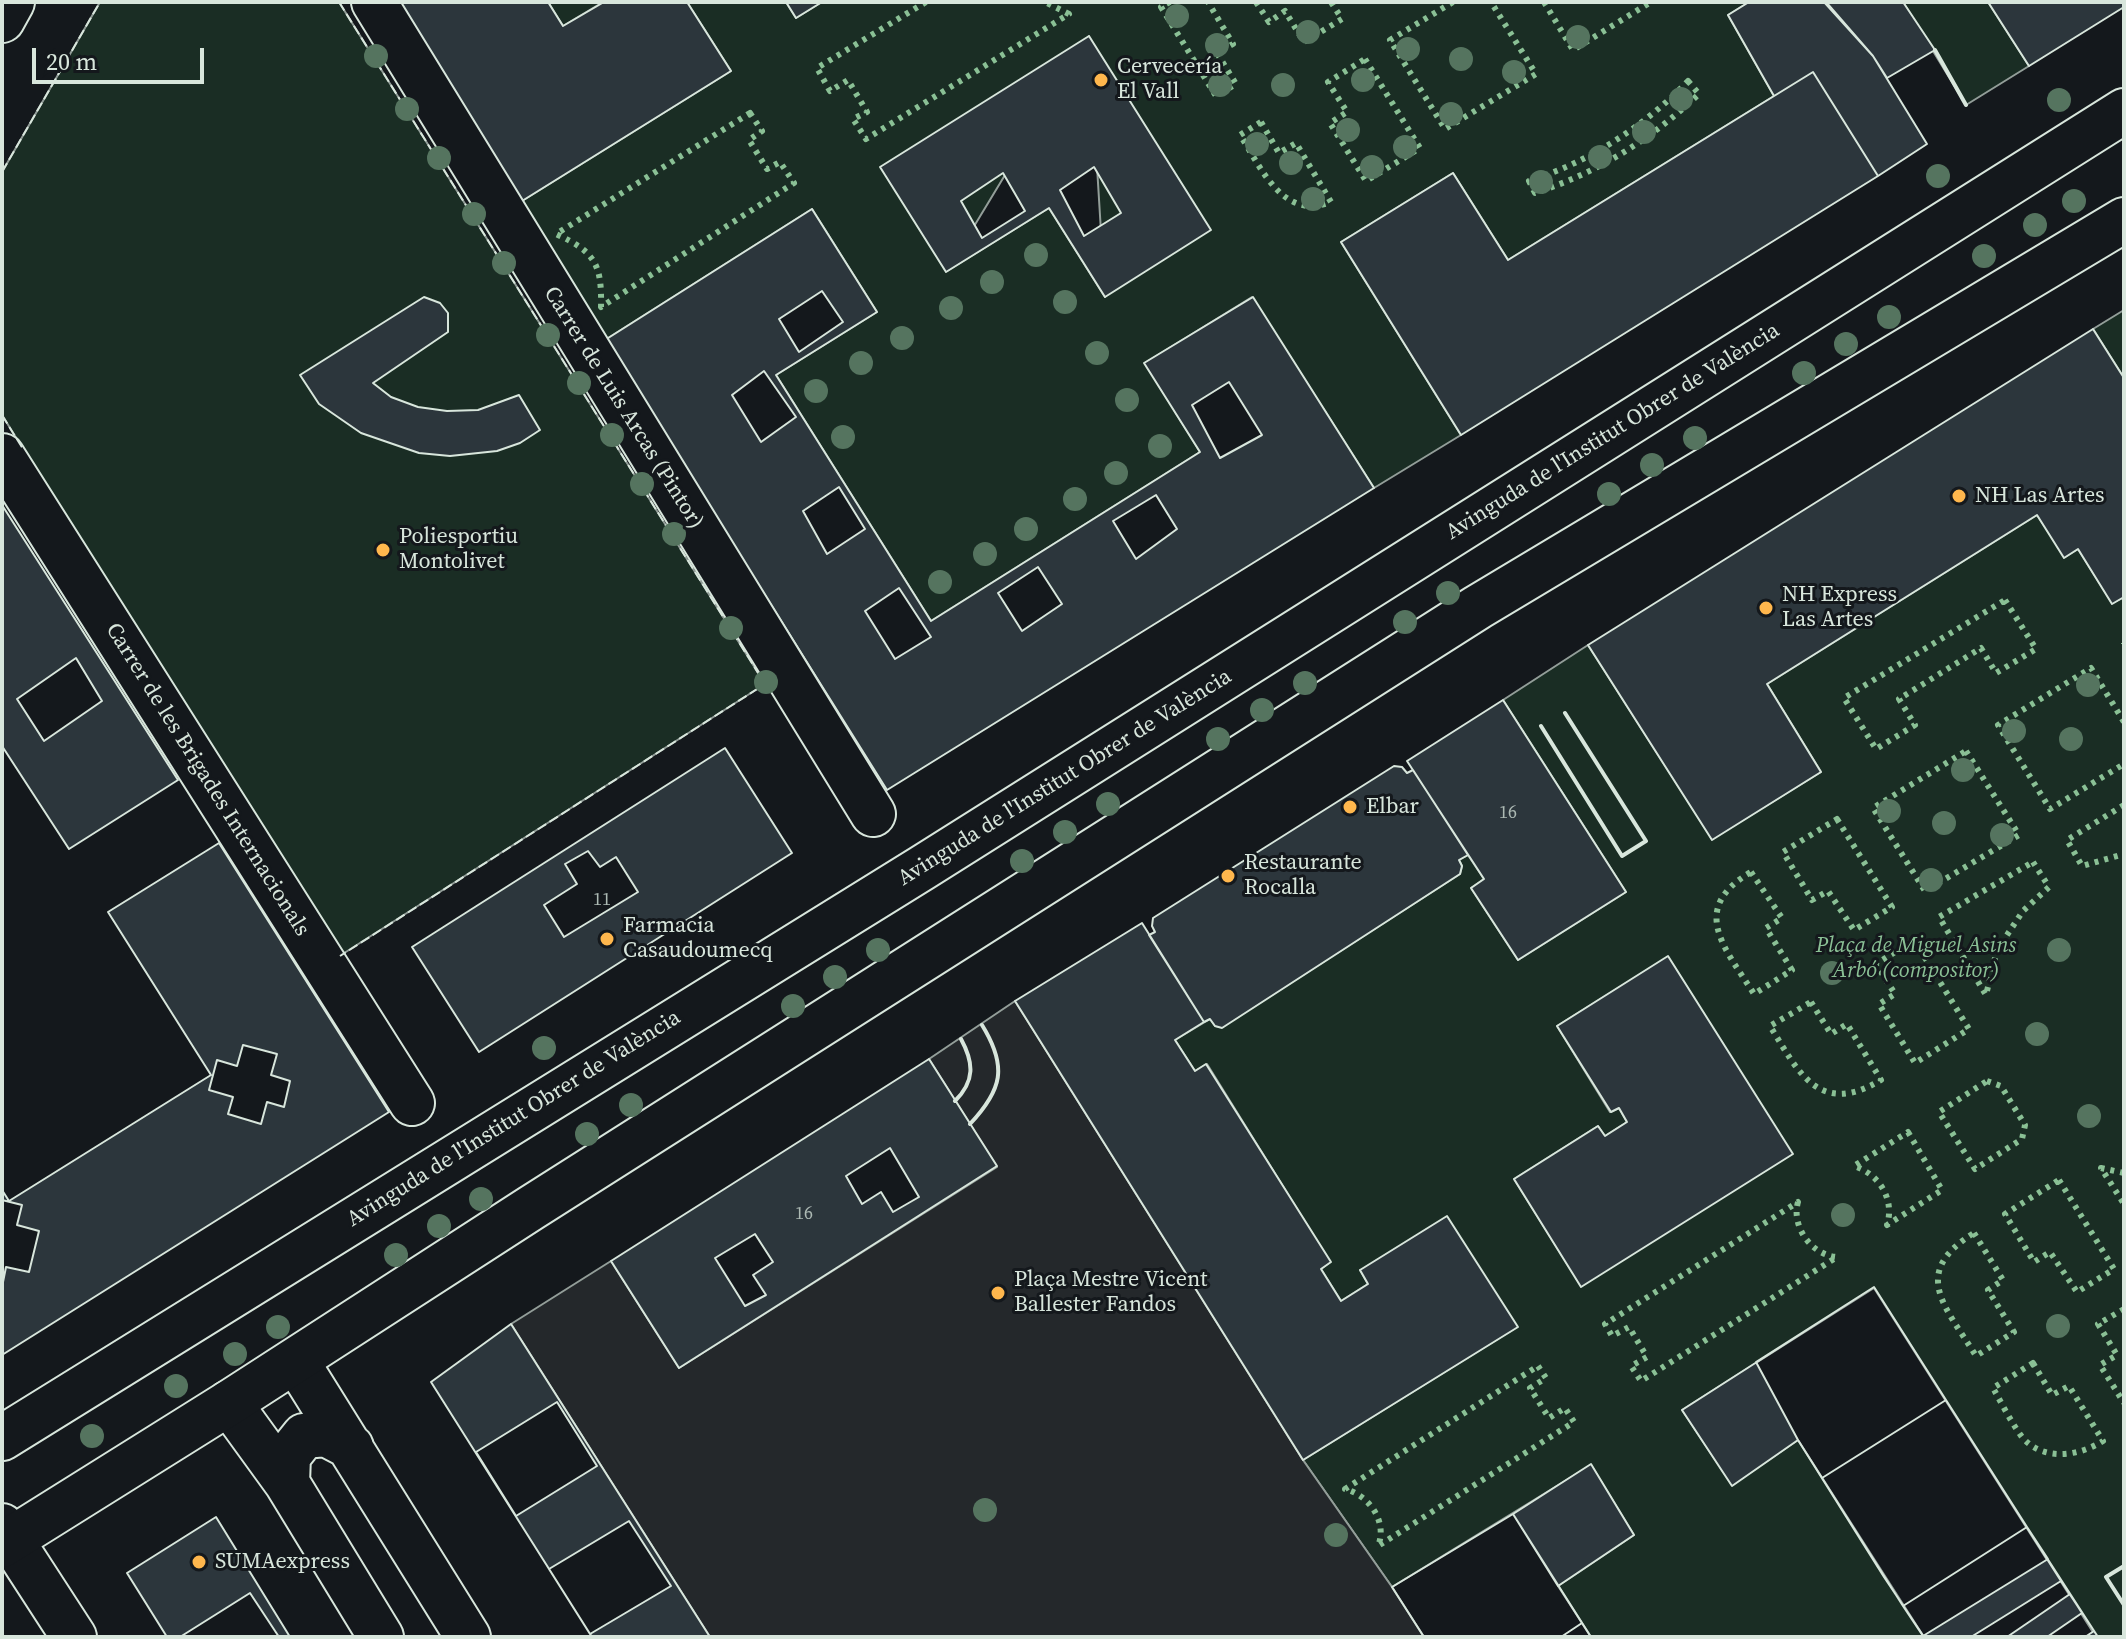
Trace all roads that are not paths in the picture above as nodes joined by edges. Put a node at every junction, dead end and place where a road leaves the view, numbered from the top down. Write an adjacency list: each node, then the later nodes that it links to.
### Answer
1 (12, 2): 3 (main road)
2 (374, 2): 7 (main road, Carrer de Luis Arcas (Pintor))
3 (2, 20)
4 (2124, 111): 11 (main road, Avinguda de l'Institut Obrer de València)
5 (2124, 220): 9 (main road)
6 (2, 456): 8 (main road, Carrer de les Brigades Internacionals)
7 (873, 814)
8 (412, 1103)
9 (296, 1361): 10 (main road); 12 (main road)
10 (229, 1403): 13 (main road); 14 (main road)
11 (2, 1438)
12 (351, 1447): 13 (main road); 17 (main road)
13 (287, 1483): 16 (main road)
14 (5, 1537): 15 (main road)
15 (74, 1637)
16 (381, 1637)
17 (468, 1637)

